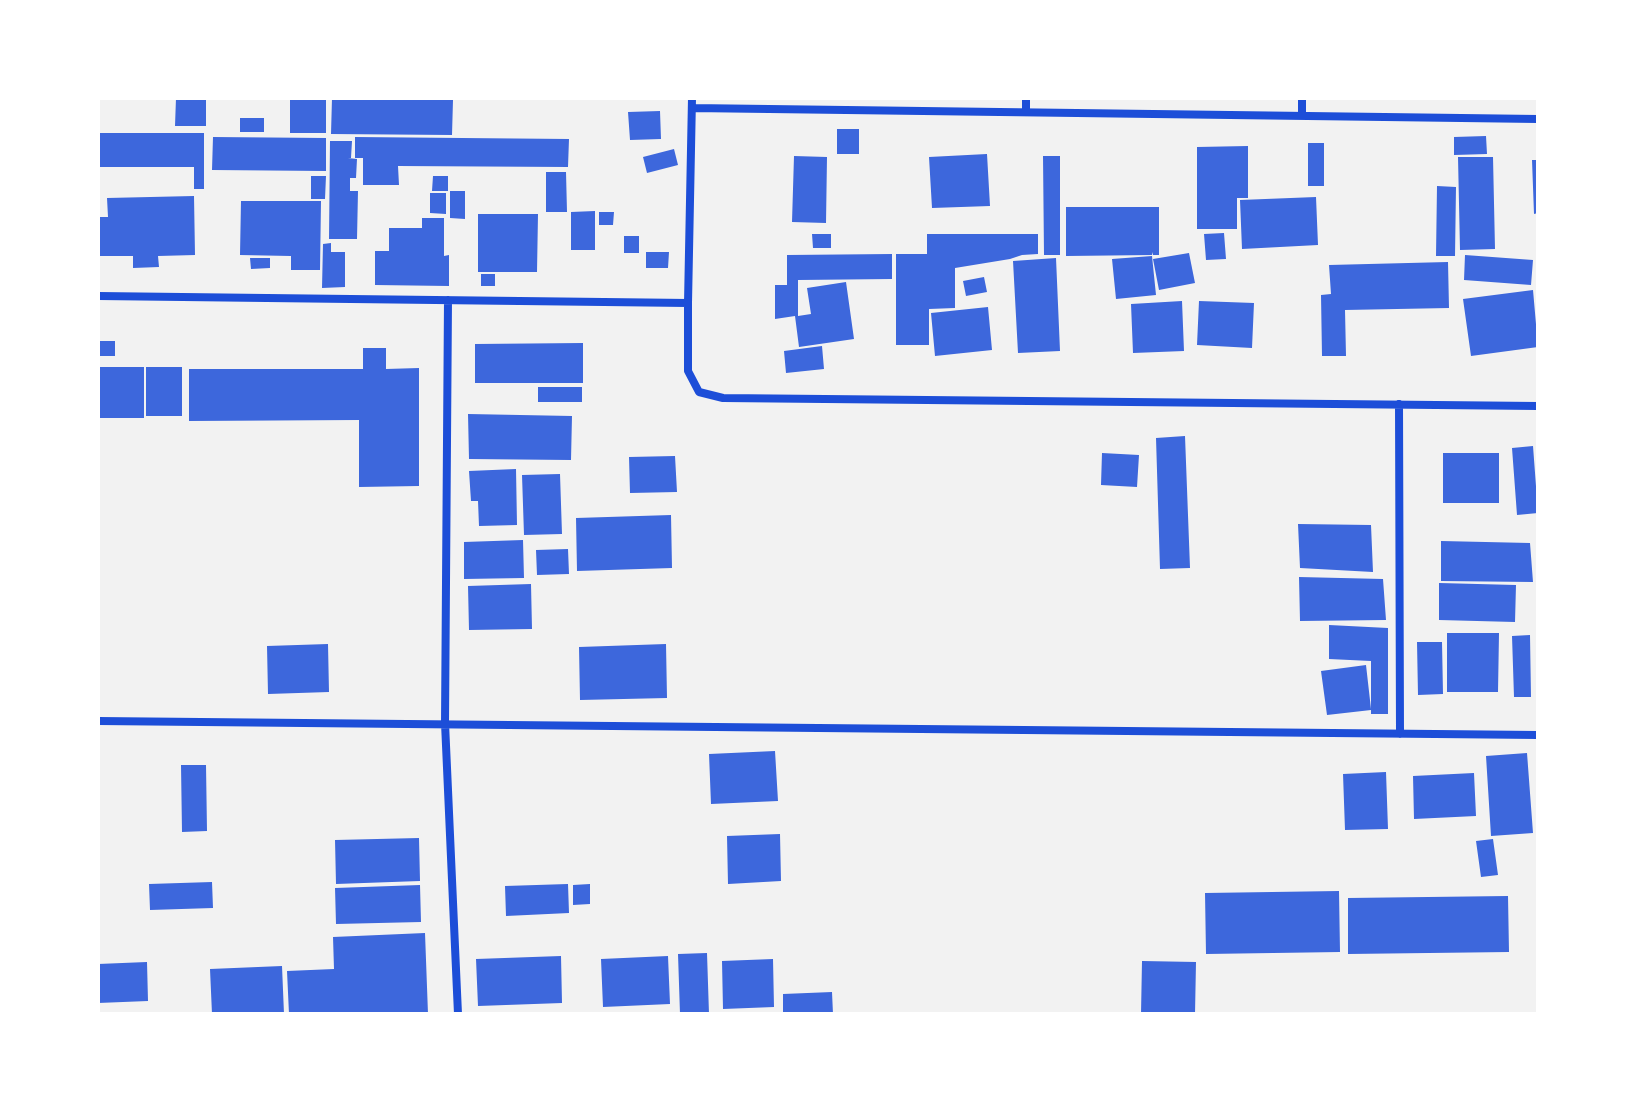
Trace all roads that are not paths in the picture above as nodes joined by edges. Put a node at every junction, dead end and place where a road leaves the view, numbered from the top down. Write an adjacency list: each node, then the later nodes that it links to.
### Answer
1 (692, 98): 4 (street)
2 (1026, 98): 5 (street)
3 (1302, 98): 6 (street)
4 (692, 108): 5 (street); 10 (street)
5 (1026, 112): 6 (street)
6 (1302, 116): 7 (street)
7 (1538, 119)
8 (98, 296): 9 (street)
9 (448, 300): 10 (street); 14 (street)
10 (688, 303): 11 (street)
11 (1399, 404): 12 (street); 15 (street)
12 (1538, 406)
13 (98, 721): 14 (street)
14 (445, 723): 15 (street); 17 (street)
15 (1400, 734): 16 (street)
16 (1538, 735)
17 (458, 1014)

